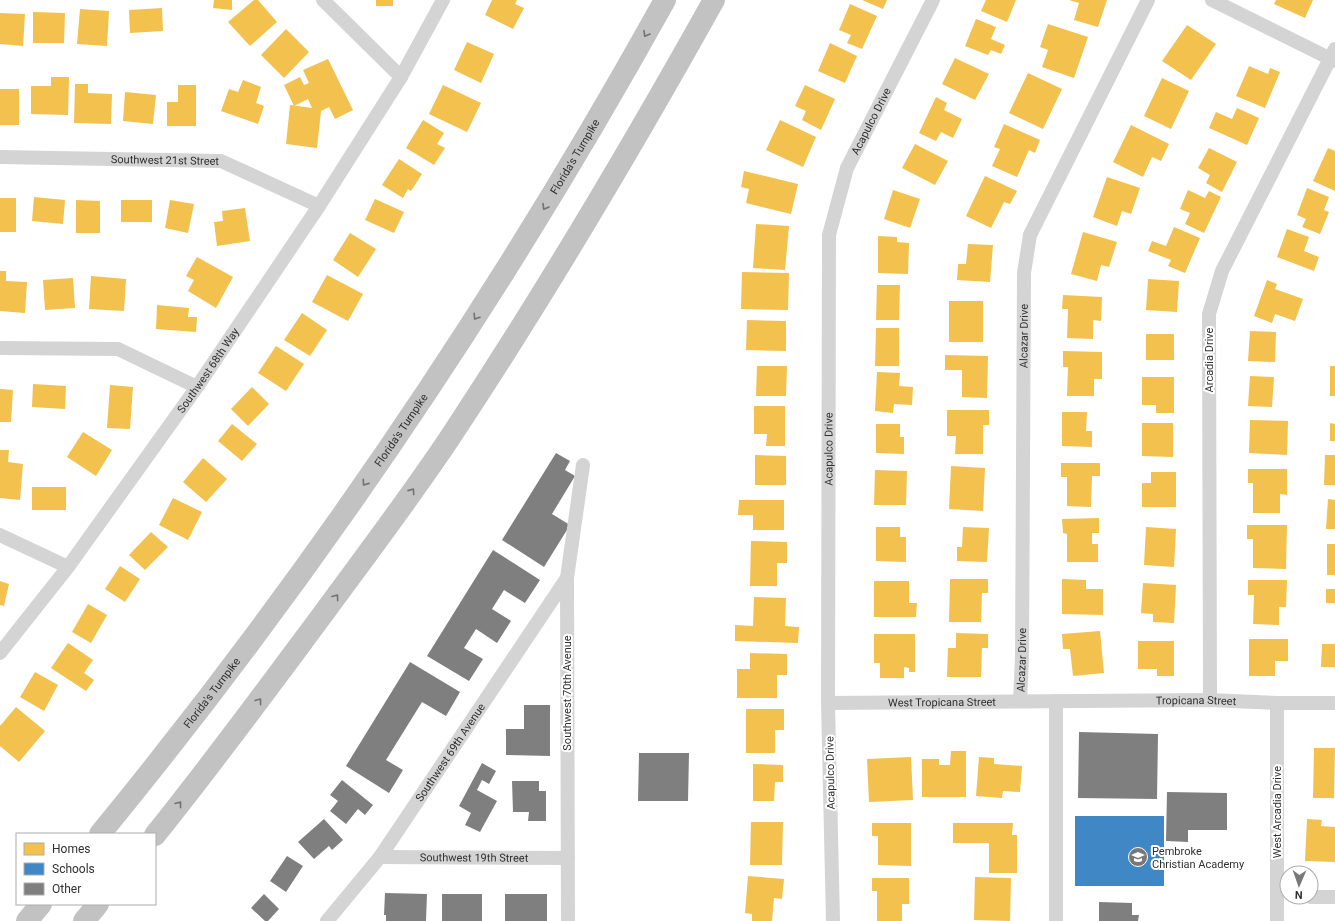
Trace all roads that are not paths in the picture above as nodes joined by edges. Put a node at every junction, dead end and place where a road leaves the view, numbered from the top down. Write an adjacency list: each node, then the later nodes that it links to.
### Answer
1 (323, 0): 9 (street)
2 (443, 0): 9 (street, Southwest 68th Way)
3 (665, 0): 25 (highway, Florida's Turnpike, one-way to 25)
4 (714, 0): 26 (highway, one-way to 4)
5 (933, 0): 22 (street, Acapulco Drive)
6 (1148, 0): 20 (street, Alcazar Drive)
7 (1212, 0): 8 (street)
8 (1334, 56): 19 (street, Arcadia Drive)
9 (401, 77): 11 (street, Southwest 68th Way)
10 (0, 157): 11 (street, Southwest 21st Street)
11 (319, 206): 13 (street, Southwest 68th Way)
12 (0, 348): 13 (street)
13 (197, 387): 16 (street, Southwest 68th Way)
14 (583, 465): 17 (street, Southwest 70th Avenue)
15 (0, 535): 16 (street)
16 (68, 567): 18 (street, Southwest 68th Way)
17 (567, 578): 27 (street, Southwest 69th Avenue); 28 (street, Southwest 70th Avenue)
18 (0, 653)
19 (1210, 700): 21 (street, Tropicana Street); 23 (street, Tropicana Street)
20 (1020, 701): 21 (street, West Tropicana Street); 22 (street, West Tropicana Street)
21 (1056, 701): 40 (street)
22 (828, 703): 39 (street, Acapulco Drive)
23 (1277, 703): 24 (street, Tropicana Street); 29 (street, West Arcadia Drive)
24 (1335, 703)
25 (101, 833)
26 (156, 834)
27 (380, 857): 28 (street, Southwest 19th Street); 37 (street, Southwest 69th Avenue)
28 (568, 858): 38 (street, Southwest 70th Avenue)
29 (1281, 865)
30 (1319, 897): 31 (street)
31 (1335, 897)
32 (41, 905): 35 (highway)
33 (97, 905): 36 (highway)
34 (1280, 905): 41 (street, West Arcadia Drive)
35 (27, 921)
36 (84, 921)
37 (327, 921)
38 (568, 921)
39 (833, 921)
40 (1056, 921)
41 (1277, 921)

